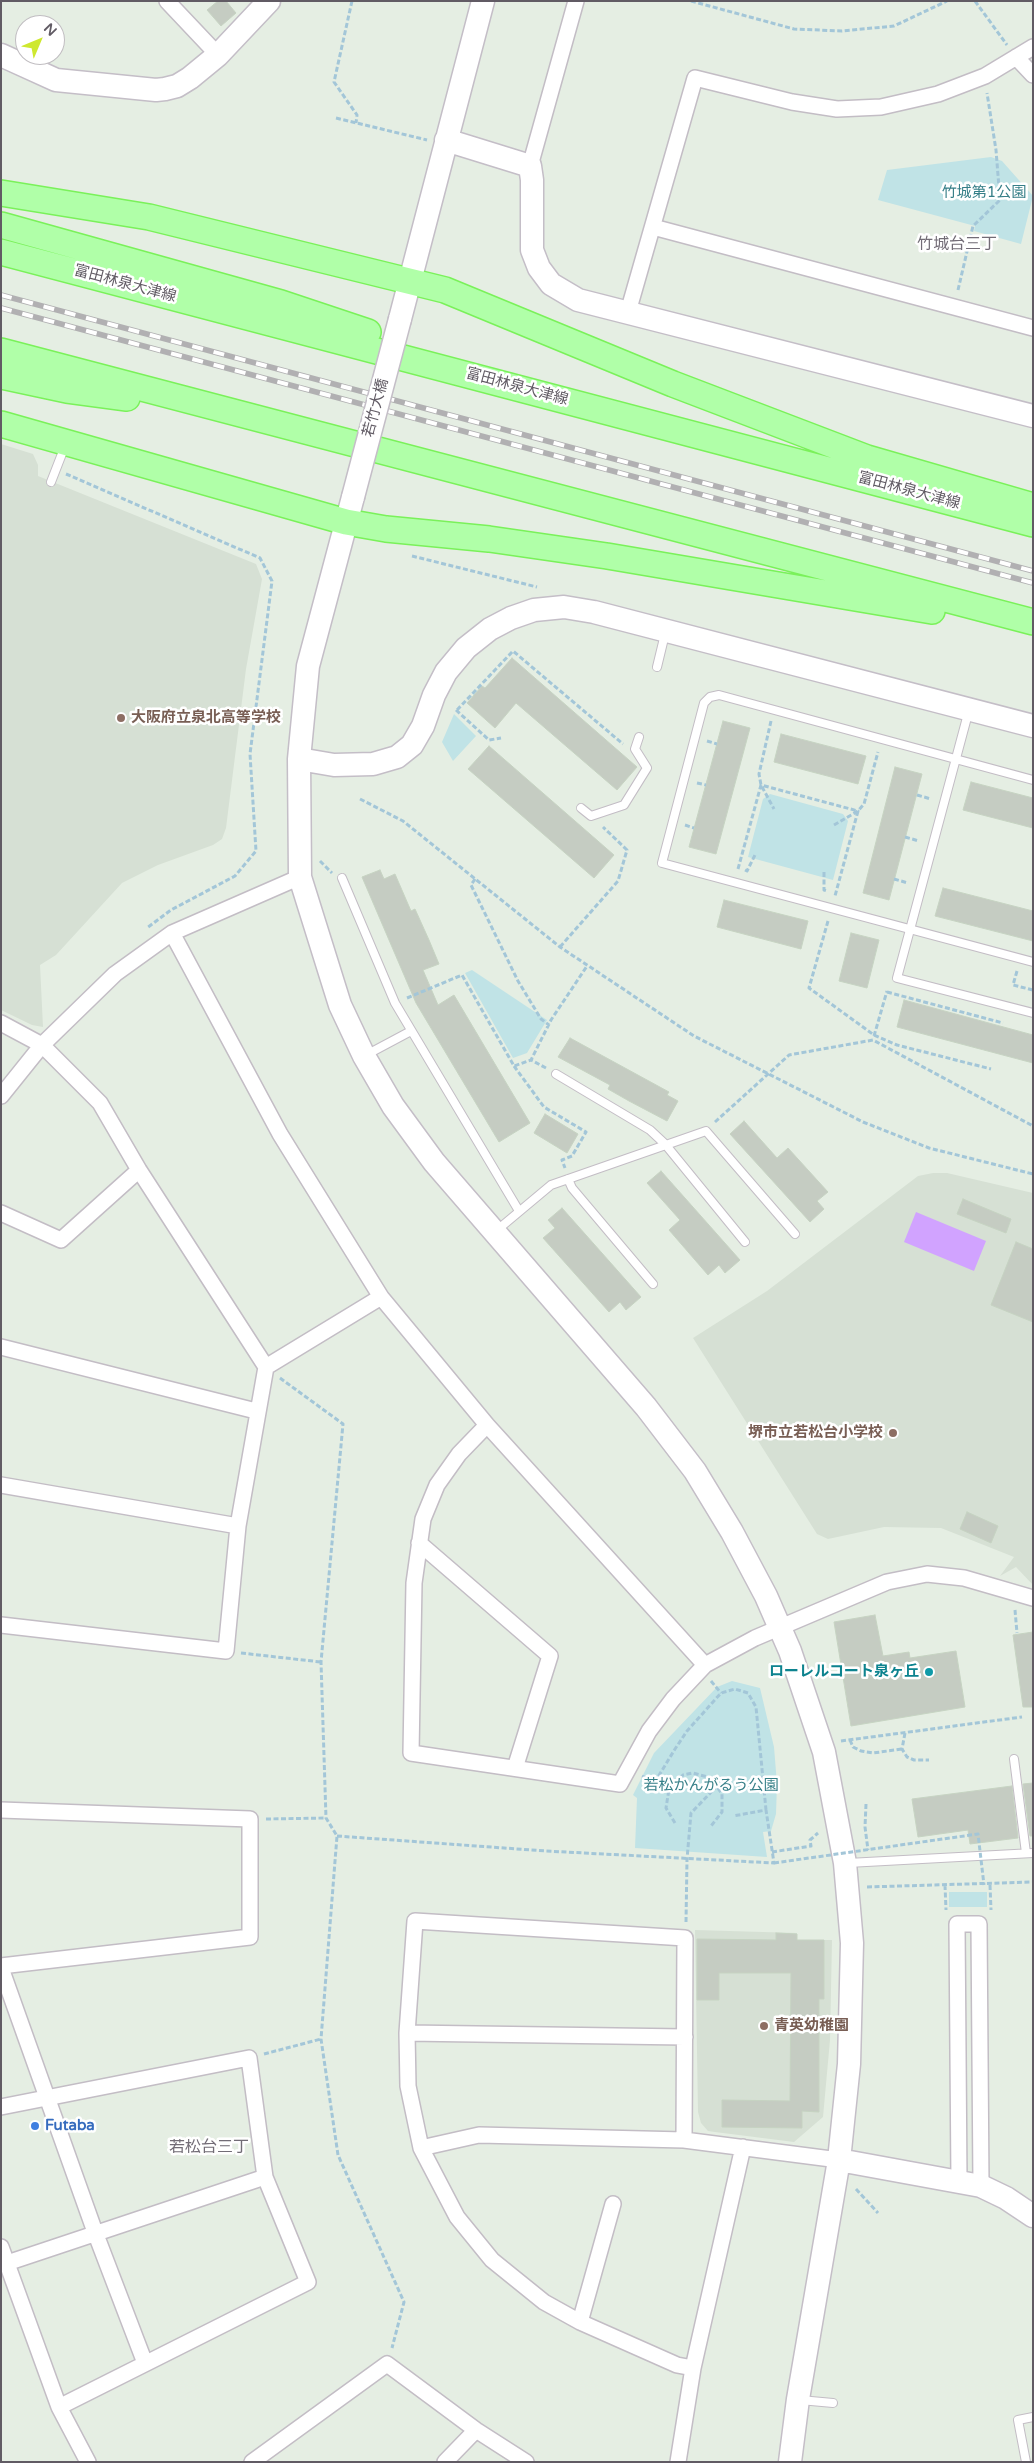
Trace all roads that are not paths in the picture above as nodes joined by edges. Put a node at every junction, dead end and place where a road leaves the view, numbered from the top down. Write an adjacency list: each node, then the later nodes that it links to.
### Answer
1 (167, 1): 6 (street)
2 (269, 1): 6 (street)
3 (483, 1): 10 (street, 若竹大橋)
4 (576, 1): 11 (street)
5 (1033, 47): 8 (street)
6 (218, 54): 7 (street)
7 (1, 55)
8 (1016, 57): 9 (street); 14 (street)
9 (1033, 74)
10 (437, 140): 11 (street); 16 (street, 若竹大橋)
11 (530, 166): 17 (street)
12 (1, 193): 16 (main road)
13 (1, 225): 22 (main road)
14 (653, 227): 17 (street); 18 (street)
15 (1, 252): 22 (main road, 富田林泉大津線)
16 (410, 281): 27 (main road); 28 (street, 若竹大橋, bridge)
17 (628, 312): 23 (street)
18 (1033, 328)
19 (1, 351): 21 (main road)
20 (1, 376): 21 (main road)
21 (243, 414): 30 (main road)
22 (622, 414): 29 (main road, 富田林泉大津線)
23 (1033, 416)
24 (1, 424): 25 (main road)
25 (66, 444): 26 (lane); 28 (main road)
26 (52, 482)
27 (1033, 506)
28 (346, 522): 31 (main road); 37 (street, 若竹大橋)
29 (1033, 524)
30 (1033, 622)
31 (1033, 630)
32 (666, 632): 33 (lane); 34 (street); 37 (street)
33 (656, 667)
34 (970, 708): 35 (street); 38 (lane)
35 (1033, 726)
36 (638, 737): 40 (lane)
37 (300, 759): 41 (street, 若竹大橋)
38 (956, 760): 39 (lane); 43 (lane); 43 (lane)
39 (1033, 780)
40 (581, 808)
41 (300, 877): 44 (street); 50 (street, 若竹大橋)
42 (342, 878): 48 (lane)
43 (910, 929): 45 (lane); 46 (lane)
44 (172, 933): 49 (street); 62 (street)
45 (1033, 962)
46 (1033, 1013)
47 (1, 1023): 49 (street)
48 (410, 1031): 50 (lane); 56 (lane)
49 (42, 1045): 52 (street); 54 (street)
50 (364, 1056): 58 (street, 若竹大橋)
51 (556, 1074): 53 (lane)
52 (1, 1096)
53 (665, 1144): 55 (lane); 59 (lane); 60 (lane)
54 (139, 1170): 57 (street); 64 (street)
55 (568, 1179): 56 (lane); 61 (lane)
56 (519, 1211): 58 (lane)
57 (1, 1213)
58 (494, 1232): 72 (street, 若竹大橋)
59 (795, 1234)
60 (745, 1242)
61 (653, 1284)
62 (381, 1297): 64 (street); 66 (street)
63 (1, 1346): 65 (street)
64 (266, 1367): 65 (street)
65 (256, 1411): 68 (street)
66 (487, 1425): 69 (street); 73 (street)
67 (1, 1485): 68 (street)
68 (238, 1526): 71 (street)
69 (419, 1543): 75 (street); 75 (street)
70 (1033, 1598): 72 (street)
71 (1, 1625)
72 (779, 1627): 73 (street); 78 (street, 若竹大橋)
73 (705, 1665): 75 (street)
74 (1014, 1759): 77 (lane)
75 (515, 1768)
76 (1, 1810): 79 (street)
77 (1029, 1853): 78 (lane)
78 (845, 1863): 87 (street, 若竹大橋)
79 (1, 1967): 82 (street)
80 (407, 2033): 81 (street); 81 (street); 86 (street)
81 (684, 2037): 84 (street)
82 (48, 2096): 83 (street); 88 (street); 93 (street)
83 (1, 2107)
84 (684, 2140): 85 (street); 86 (street)
85 (743, 2147): 87 (street); 98 (street)
86 (421, 2148): 96 (street)
87 (839, 2160): 89 (street); 99 (street, 若竹大橋)
88 (265, 2177): 93 (street); 97 (street)
89 (959, 2182): 90 (street); 90 (street)
90 (981, 2186): 92 (street)
91 (613, 2204): 96 (street)
92 (1033, 2216)
93 (95, 2232): 95 (street); 97 (street)
94 (1, 2247): 95 (street)
95 (7, 2263): 101 (street)
96 (580, 2322): 98 (street)
97 (145, 2363): 101 (street)
98 (693, 2368): 108 (street)
99 (798, 2399): 100 (lane); 109 (street, 若竹大橋)
100 (833, 2403)
101 (59, 2407): 104 (street)
102 (1033, 2416): 110 (lane)
103 (476, 2430): 105 (street); 106 (street); 107 (street)
104 (88, 2462)
105 (252, 2462)
106 (445, 2462)
107 (526, 2462)
108 (678, 2462)
109 (790, 2462)
110 (1026, 2462)

